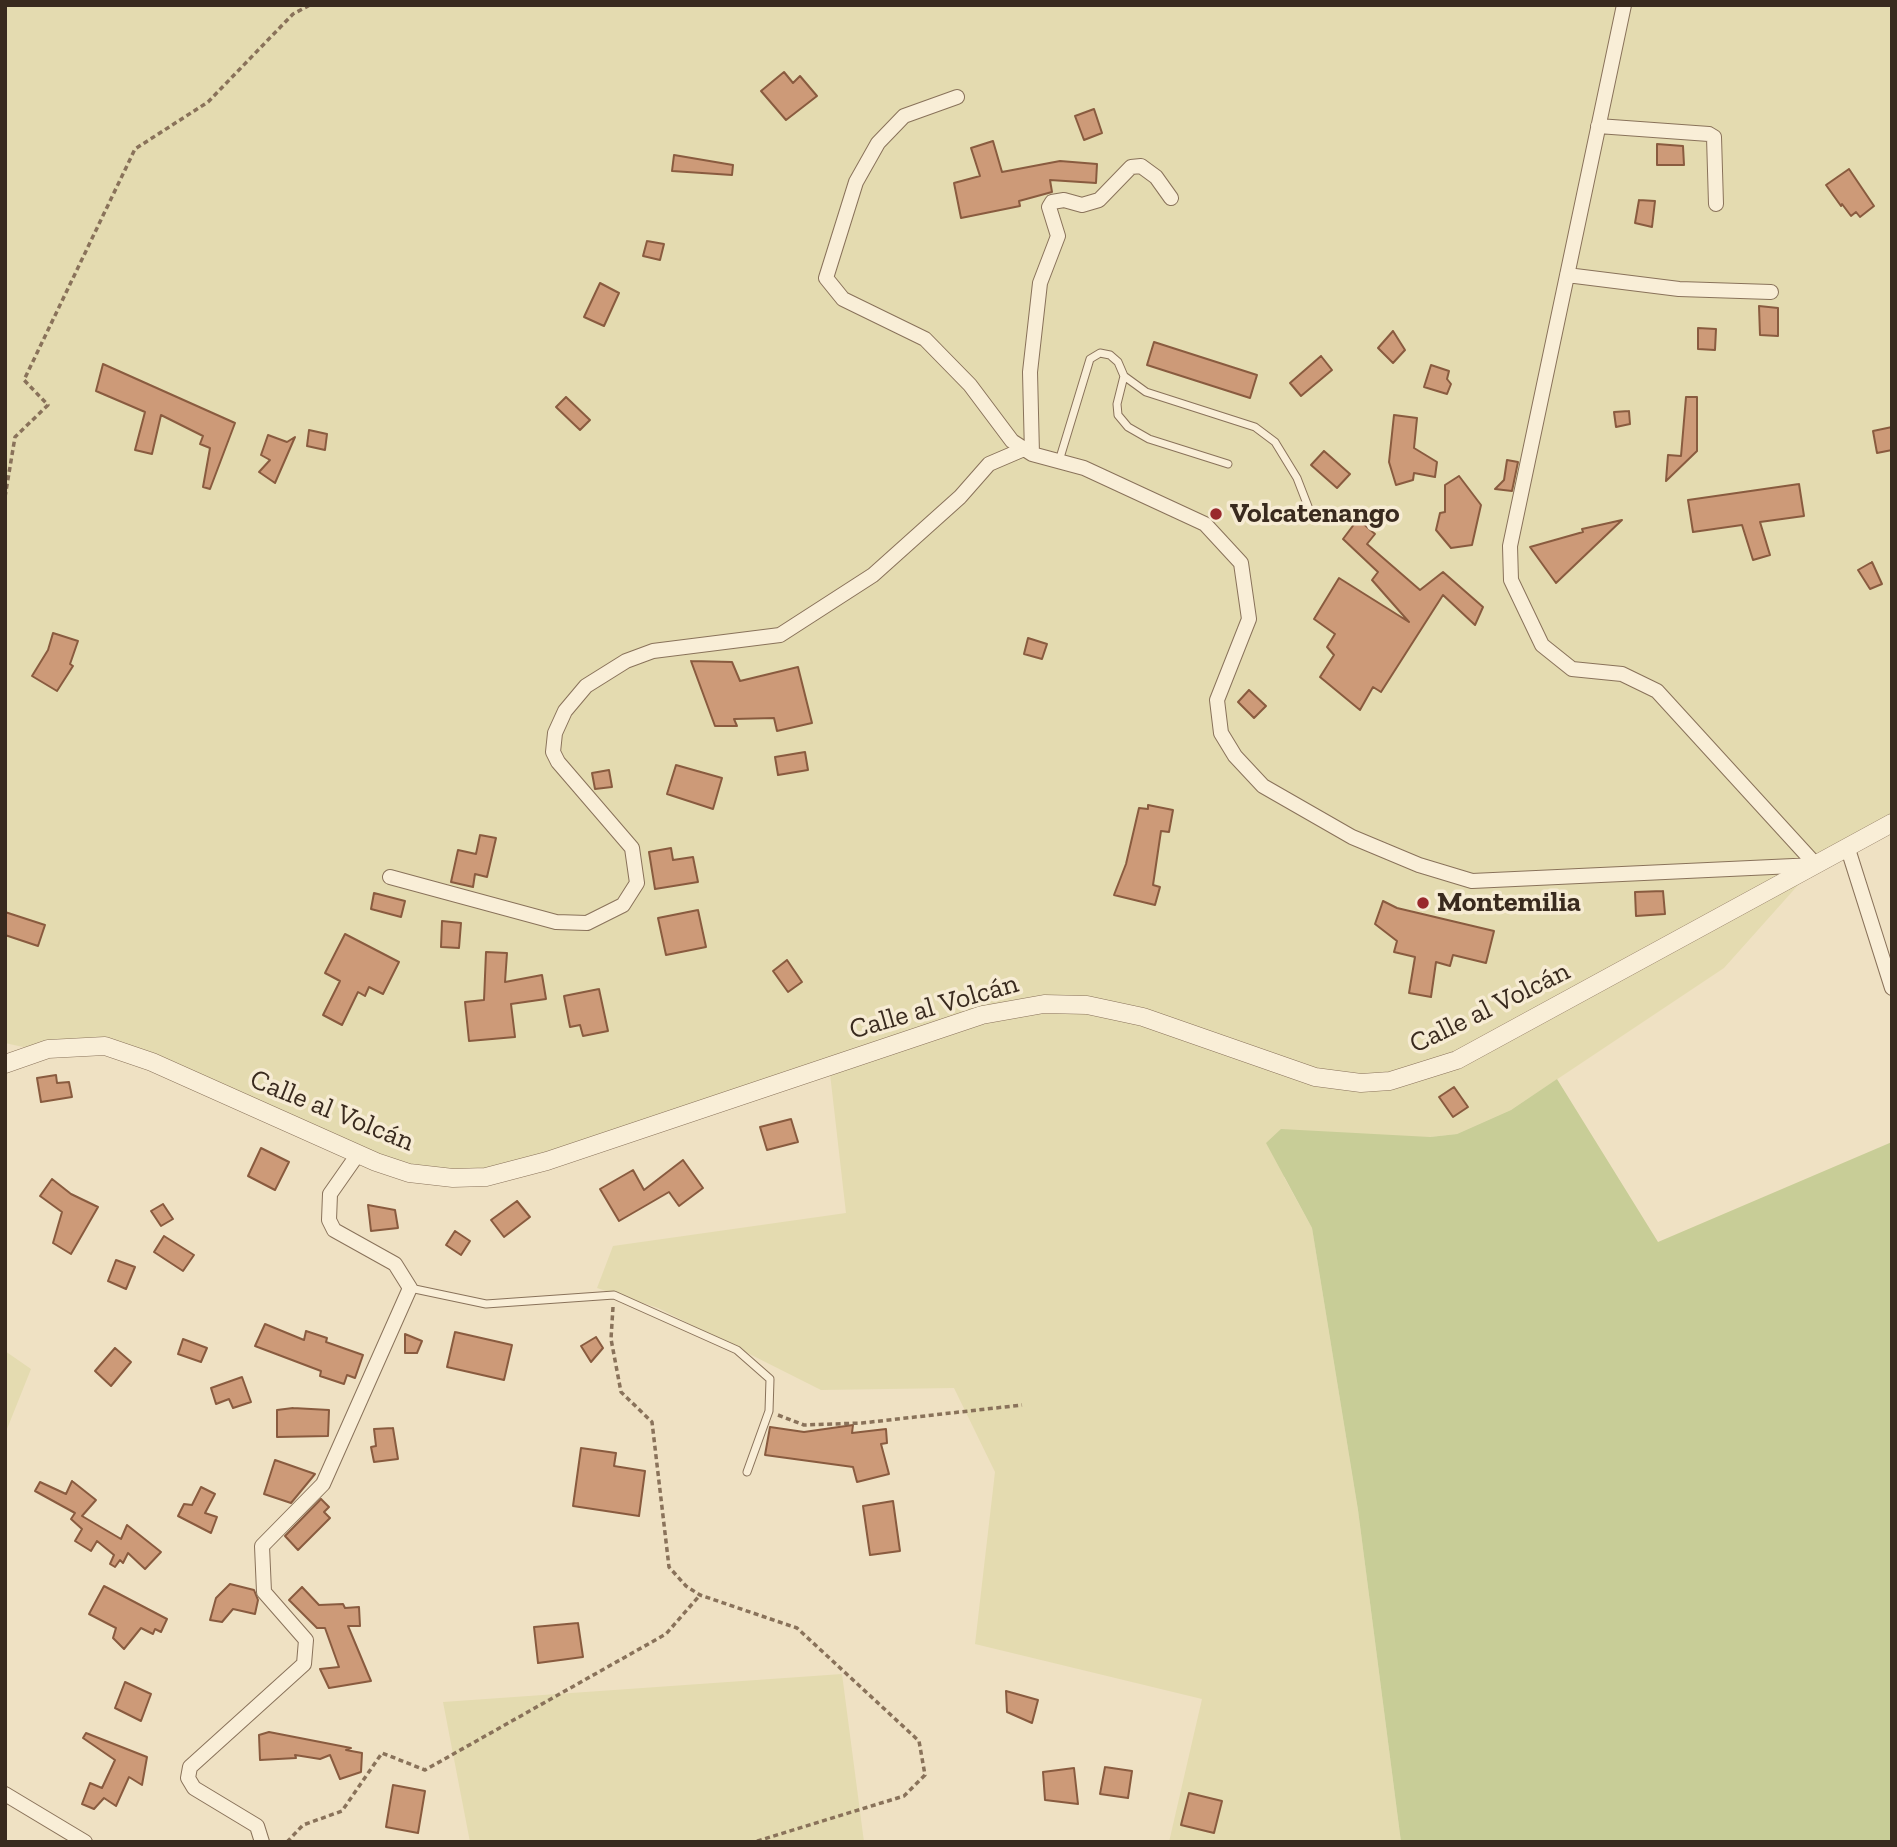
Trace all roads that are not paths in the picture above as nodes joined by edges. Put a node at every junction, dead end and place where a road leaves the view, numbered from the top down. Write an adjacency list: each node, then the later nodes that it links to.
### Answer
1 (1623, 5): 3 (street)
2 (957, 97): 9 (street)
3 (1598, 127): 5 (street); 6 (street)
4 (1171, 198): 9 (street)
5 (1716, 204)
6 (1567, 275): 7 (street); 15 (street)
7 (1771, 292)
8 (1124, 376): 10 (lane); 11 (lane); 12 (lane)
9 (1028, 451): 10 (street); 16 (street)
10 (1059, 461): 15 (street)
11 (1228, 464)
12 (1309, 509)
13 (1892, 823): 14 (street, Calle al Volcán)
14 (1848, 849): 15 (street, Calle al Volcán); 17 (street)
15 (1816, 865): 19 (street, Calle al Volcán)
16 (390, 877)
17 (1892, 988)
18 (5, 1065): 19 (street, Calle al Volcán)
19 (358, 1154): 20 (street)
20 (410, 1288): 21 (lane); 24 (street)
21 (747, 1472)
22 (5, 1794): 23 (street)
23 (85, 1842)
24 (262, 1842)

